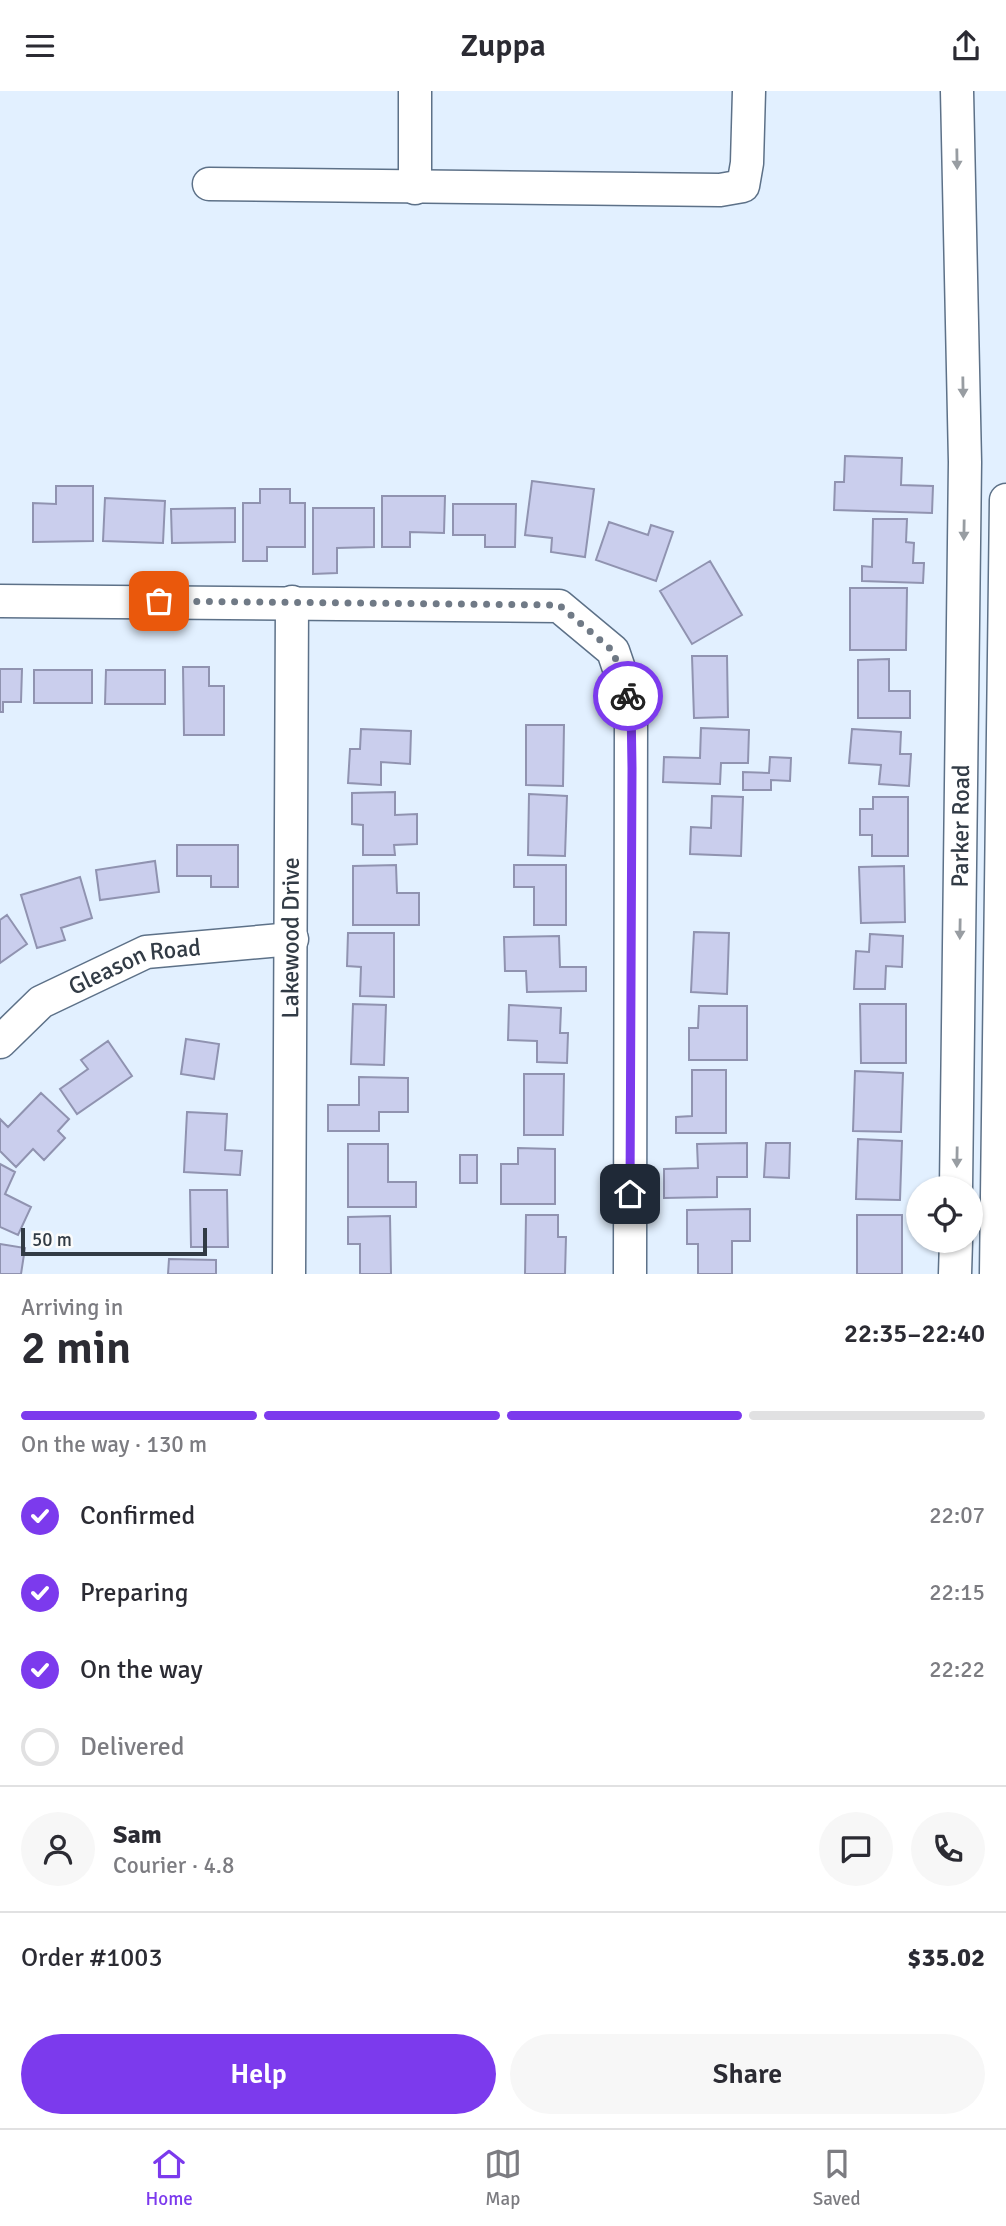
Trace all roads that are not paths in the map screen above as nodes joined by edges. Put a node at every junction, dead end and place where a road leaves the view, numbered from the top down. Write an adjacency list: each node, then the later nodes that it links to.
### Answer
1 (415, 91): 5 (street)
2 (749, 91): 5 (street)
3 (957, 91): 9 (street, Parker Road, one-way to 9)
4 (209, 184): 5 (street)
5 (415, 188)
6 (1006, 500): 10 (street, Parker Road)
7 (0, 601): 8 (street)
8 (292, 602): 11 (street, Lakewood Drive); 16 (street)
9 (960, 881): 10 (street); 13 (street, Parker Road, one-way to 13)
10 (1001, 882): 18 (street, Parker Road)
11 (292, 939): 12 (street, Gleason Road); 15 (street, Lakewood Drive)
12 (0, 1042)
13 (957, 1176)
14 (956, 1253): 17 (street)
15 (289, 1274)
16 (630, 1274)
17 (956, 1274)
18 (996, 1274)

